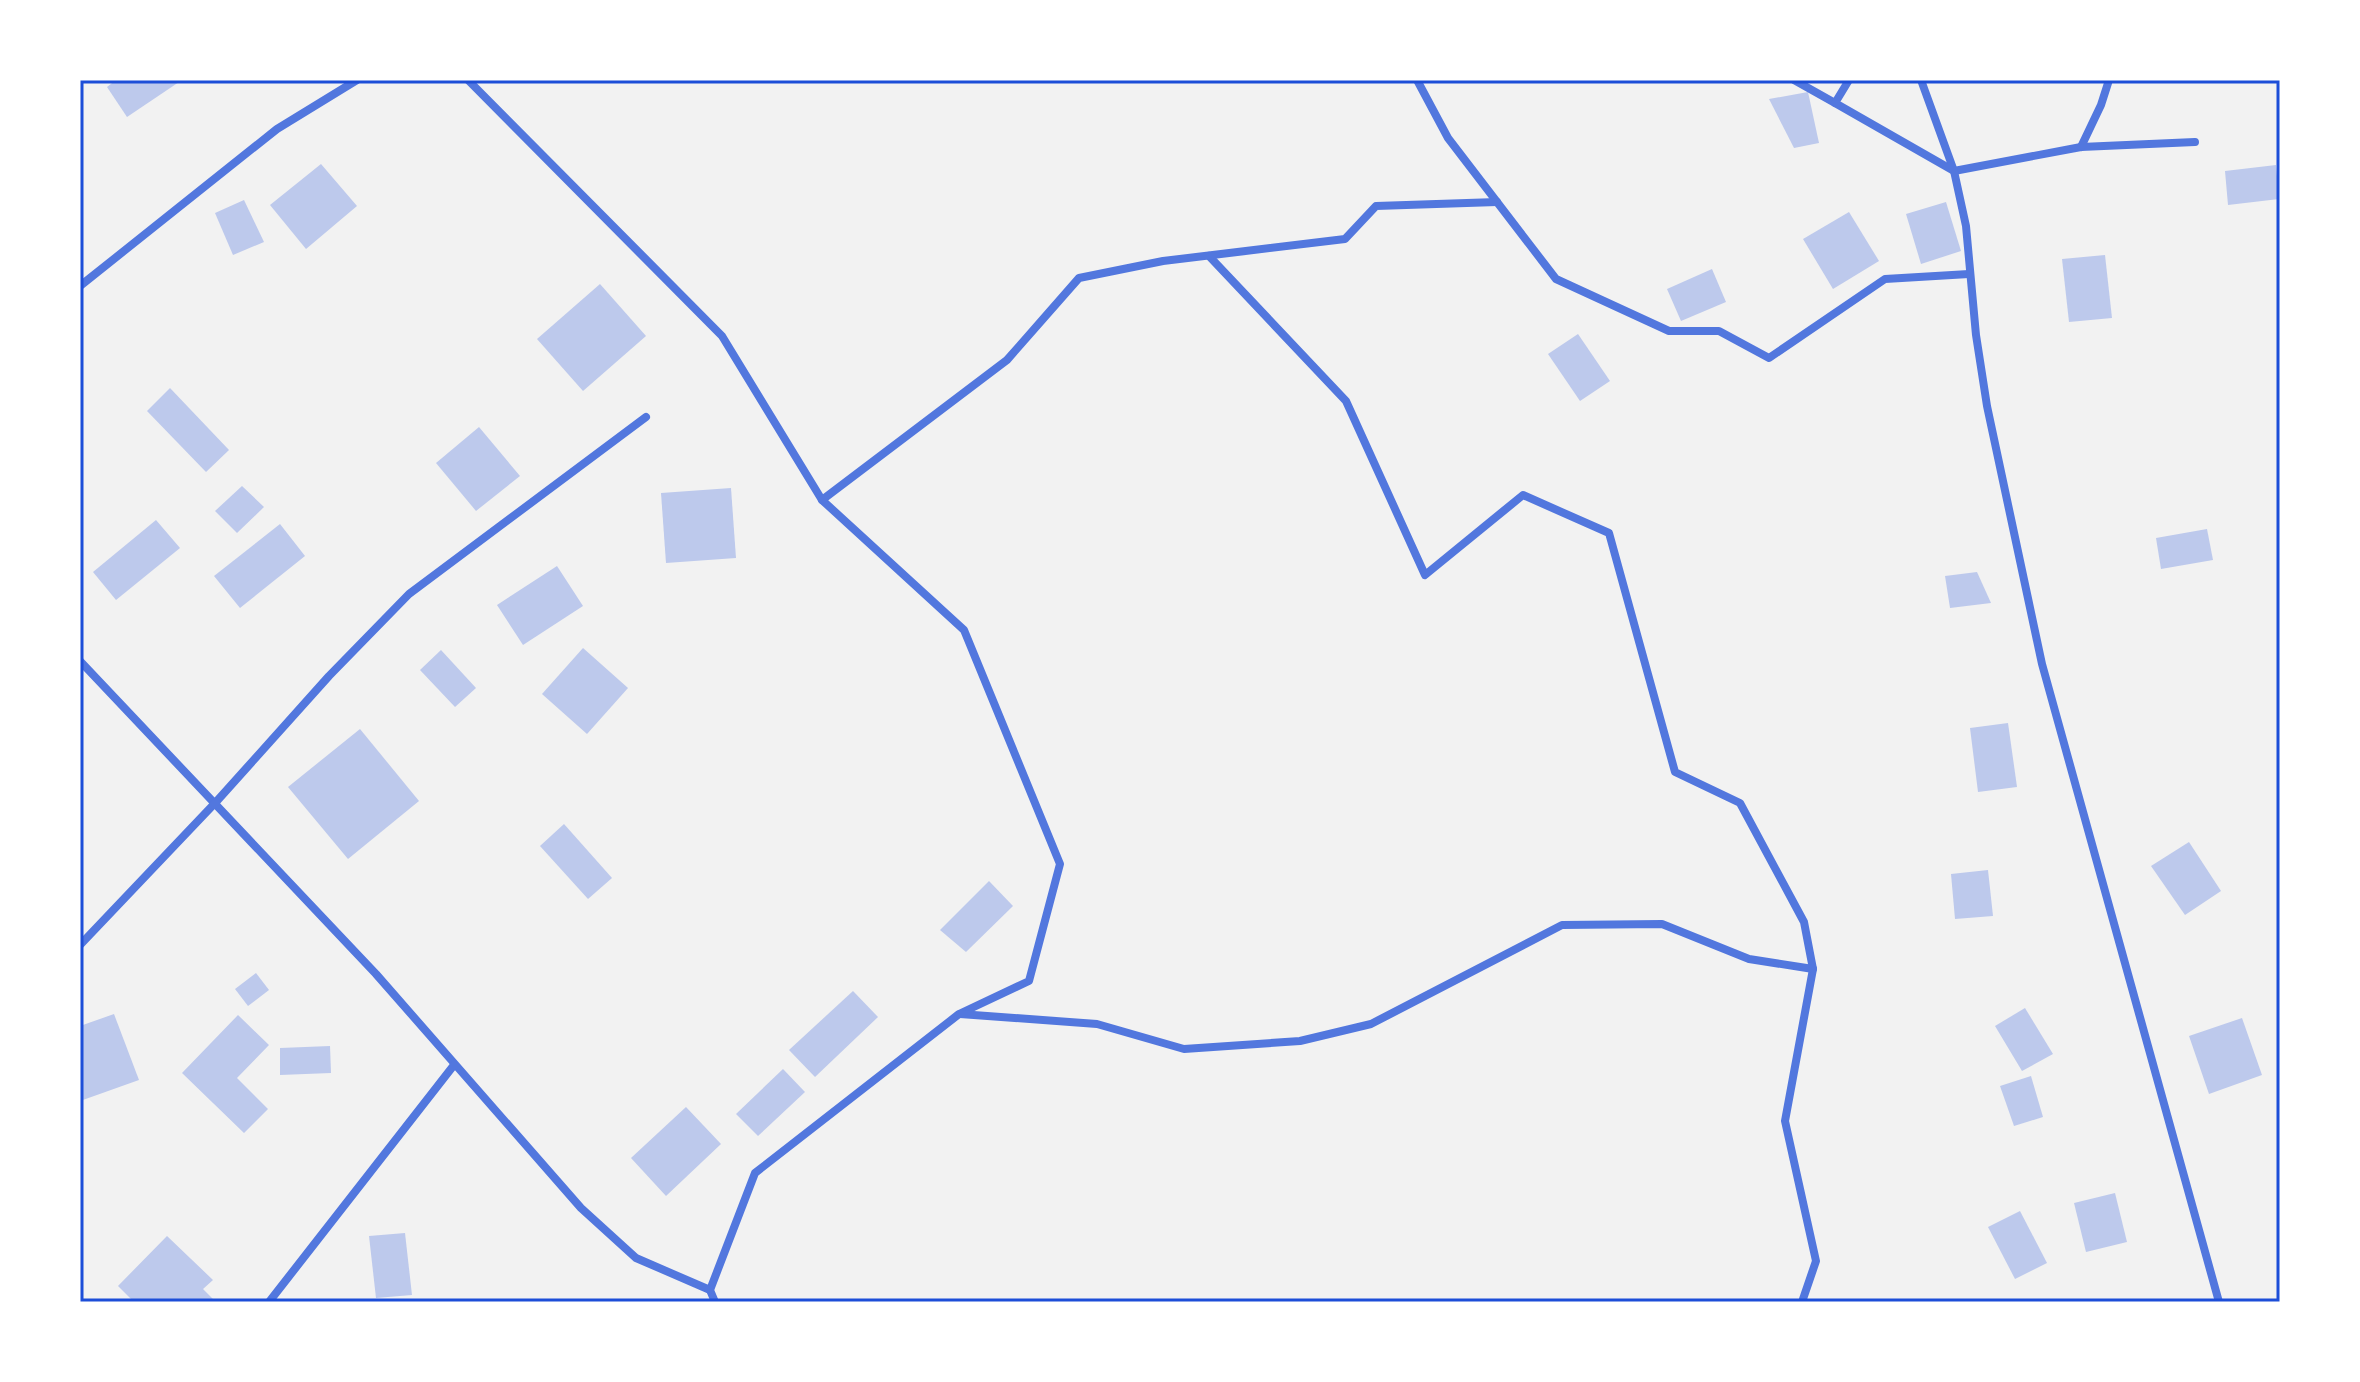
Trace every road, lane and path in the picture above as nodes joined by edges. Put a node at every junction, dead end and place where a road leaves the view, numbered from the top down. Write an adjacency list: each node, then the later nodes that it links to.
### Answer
1 (357, 80): 15 (street)
2 (468, 80): 17 (street)
3 (1417, 80): 12 (street)
4 (1794, 80): 8 (street)
5 (1849, 80): 8 (street)
6 (1921, 80): 11 (street)
7 (2109, 80): 10 (street)
8 (1835, 103): 11 (street)
9 (2195, 142): 10 (street)
10 (2081, 147): 11 (street)
11 (1954, 171): 14 (street)
12 (1497, 202): 13 (street); 14 (street)
13 (1209, 256): 17 (street); 21 (street)
14 (1969, 274): 28 (street)
15 (80, 286)
16 (646, 417): 19 (street)
17 (822, 500): 22 (street)
18 (80, 661): 19 (street)
19 (216, 802): 20 (street); 23 (street)
20 (80, 945)
21 (1813, 969): 22 (street); 27 (street)
22 (959, 1014): 24 (street)
23 (454, 1065): 24 (street); 25 (street)
24 (710, 1290): 26 (street)
25 (269, 1302)
26 (715, 1302)
27 (1802, 1302)
28 (2219, 1302)

